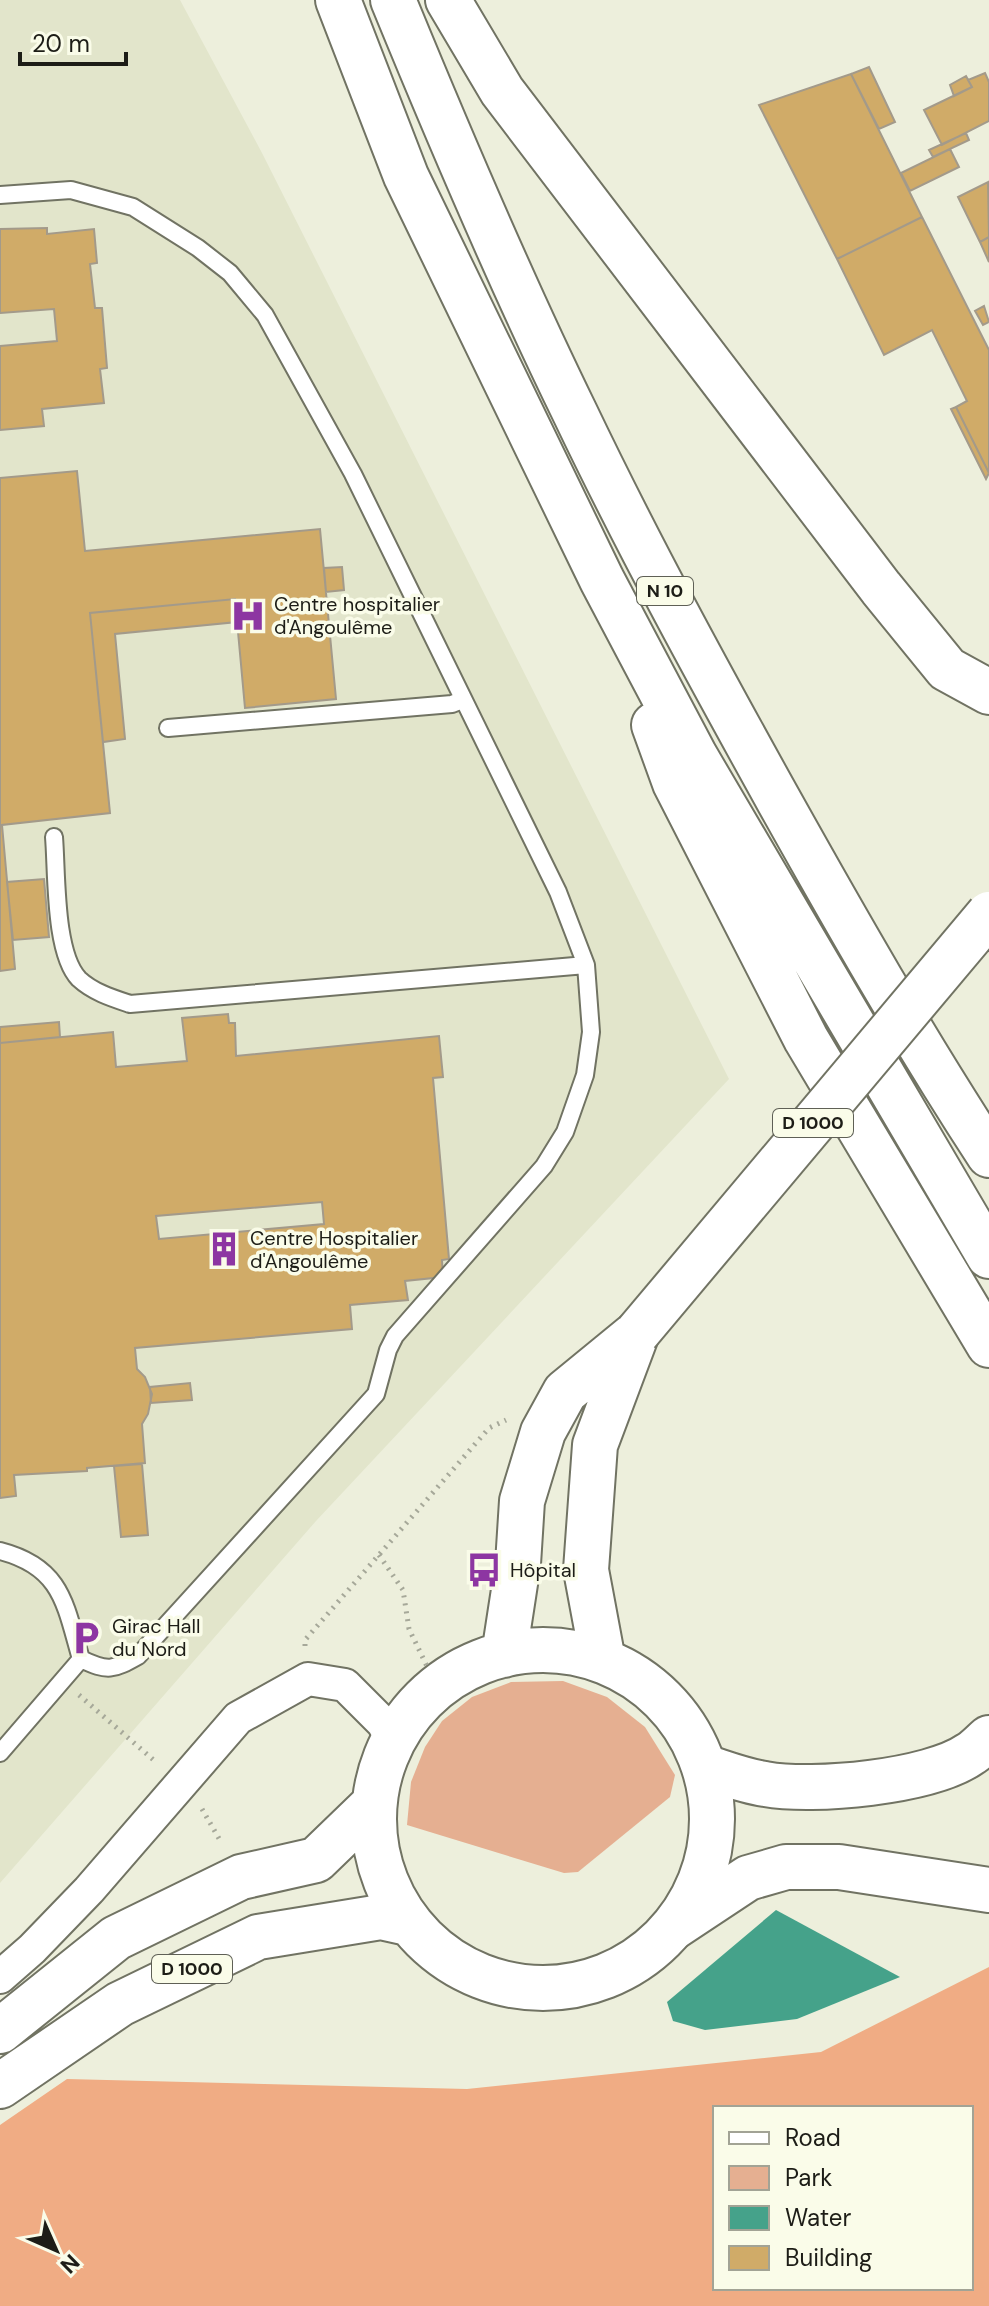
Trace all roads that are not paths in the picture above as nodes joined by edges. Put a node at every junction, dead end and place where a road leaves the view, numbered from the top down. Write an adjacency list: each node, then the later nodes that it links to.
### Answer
1 (338, 0): 5 (main road, N 10)
2 (393, 0): 12 (main road, N 10)
3 (448, 0): 6 (main road)
4 (0, 195): 7 (lane)
5 (602, 580): 13 (main road, N 10); 15 (main road)
6 (989, 692)
7 (462, 700): 8 (lane); 11 (lane)
8 (168, 728)
9 (54, 837): 11 (lane)
10 (989, 914): 14 (main road, D 1000, bridge)
11 (586, 965): 18 (lane)
12 (989, 1155)
13 (989, 1256)
14 (637, 1333): 17 (main road, D 1000); 19 (main road, D 1000)
15 (989, 1345)
16 (0, 1551): 18 (lane)
17 (504, 1655): 19 (main road); 21 (main road)
18 (81, 1659): 22 (lane)
19 (603, 1661): 23 (main road)
20 (989, 1738): 23 (main road)
21 (393, 1741): 24 (main road); 28 (street)
22 (0, 1753)
23 (705, 1767): 27 (main road)
24 (374, 1804): 26 (main road); 29 (main road)
25 (989, 1890): 27 (main road)
26 (408, 1923): 27 (main road); 30 (main road, D 1000)
27 (674, 1927)
28 (0, 1977)
29 (0, 2031)
30 (0, 2086)

